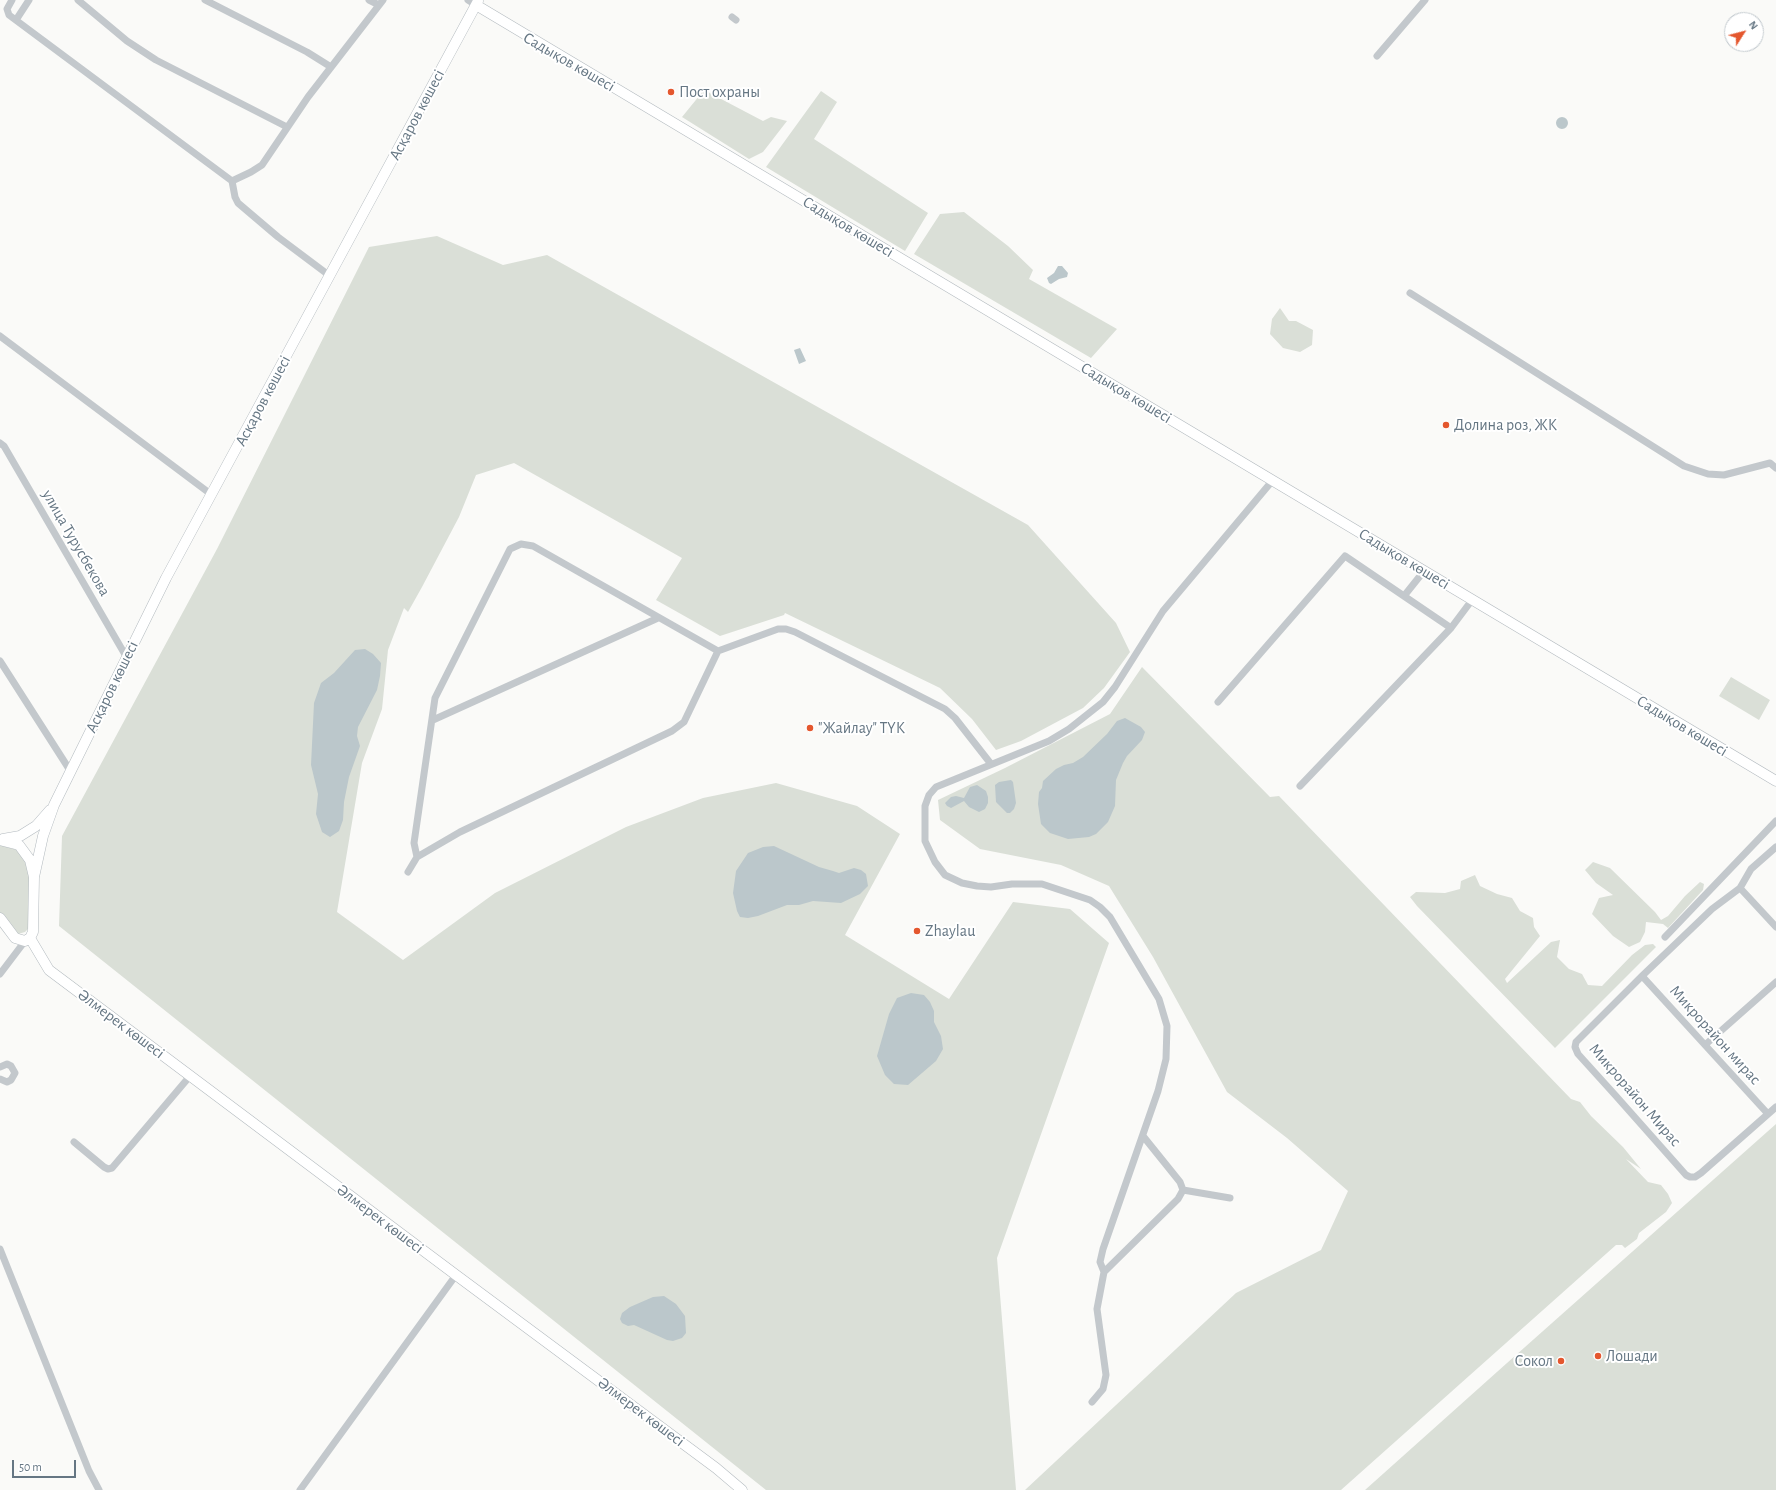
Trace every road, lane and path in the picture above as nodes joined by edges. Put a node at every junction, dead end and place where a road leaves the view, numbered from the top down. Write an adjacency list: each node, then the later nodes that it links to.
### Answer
1 (12, 0): 9 (street)
2 (78, 0): 12 (street)
3 (205, 0): 11 (street)
4 (369, 0): 7 (street)
5 (1425, 0): 10 (street)
6 (474, 2): 14 (street, Асқаров көшесі); 19 (street, Садықов көшесі)
7 (381, 3): 11 (street)
8 (28, 5): 9 (street)
9 (16, 20): 13 (street)
10 (1377, 56)
11 (331, 67): 12 (street)
12 (287, 127): 13 (street)
13 (232, 180): 14 (street)
14 (330, 276): 20 (street, Асқаров көшесі)
15 (1410, 293): 18 (street)
16 (0, 336): 20 (street)
17 (0, 443): 27 (street, улица Турусбекова)
18 (1776, 468)
19 (1273, 480): 21 (street, Садықов көшесі); 31 (street)
20 (212, 495): 27 (street, Асқаров көшесі)
21 (1424, 571): 22 (street); 23 (street, Садықов көшесі)
22 (1404, 596): 25 (street); 29 (street)
23 (1472, 600): 25 (street); 33 (street, Садықов көшесі)
24 (658, 618): 26 (street); 30 (street); 30 (street)
25 (1451, 628): 34 (street)
26 (718, 651): 31 (street); 39 (street)
27 (127, 658): 32 (street, Асқаров көшесі)
28 (0, 661): 32 (street)
29 (1218, 702)
30 (433, 720): 39 (street)
31 (991, 764): 56 (street)
32 (71, 772): 35 (street, Асқаров көшесі)
33 (1776, 781)
34 (1300, 786)
35 (54, 805): 37 (street); 41 (street)
36 (1776, 821): 45 (street)
37 (0, 840): 41 (street)
38 (1776, 847): 42 (street, Микрорайон Мирас)
39 (417, 857): 40 (street)
40 (408, 872)
41 (34, 877): 46 (street)
42 (1740, 888): 44 (street); 48 (street, Микрорайон Мирас)
43 (0, 918): 46 (street)
44 (1776, 927)
45 (1665, 937)
46 (27, 940): 47 (street); 52 (street, Әлмерек көшесі)
47 (0, 974)
48 (1642, 976): 50 (street, Микрорайон мирас); 55 (street, Микрорайон Мирас)
49 (1776, 982): 50 (street, Микрорайон Мирас)
50 (1705, 1045): 55 (street, Микрорайон мирас)
51 (0, 1067): 53 (street)
52 (190, 1076): 57 (street); 62 (street, Әлмерек көшесі)
53 (0, 1079)
54 (1776, 1107): 55 (street, Микрорайон Мирас)
55 (1768, 1114)
56 (1143, 1136): 58 (street); 61 (street)
57 (74, 1142)
58 (1183, 1190): 59 (street); 61 (street)
59 (1230, 1198)
60 (0, 1249): 64 (street)
61 (1104, 1272): 63 (street)
62 (456, 1275): 65 (street); 66 (street, Әлмерек көшесі)
63 (1092, 1402)
64 (99, 1490)
65 (300, 1490)
66 (742, 1490)

